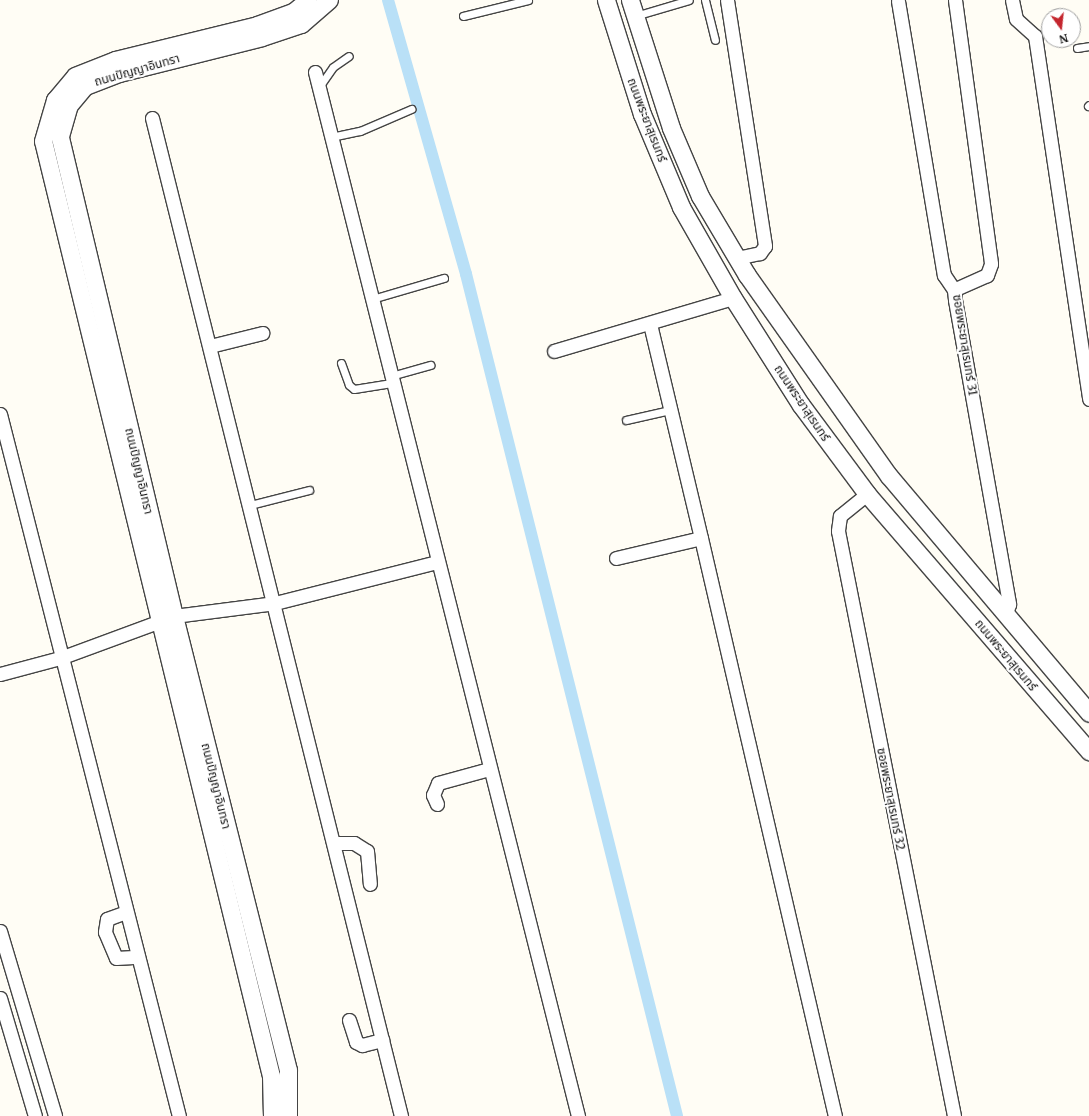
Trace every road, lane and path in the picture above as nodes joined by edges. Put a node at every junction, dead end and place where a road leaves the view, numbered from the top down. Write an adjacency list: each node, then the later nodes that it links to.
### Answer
1 (308, 0): 44 (street, ถนนปัญญาอินทรา)
2 (329, 0): 44 (street, ถนนปัญญาอินทรา)
3 (528, 0): 12 (lane)
4 (606, 0): 23 (street, ถนนพระยาสุเรนทร์)
5 (689, 0): 11 (lane)
6 (705, 0): 13 (lane)
7 (727, 0): 20 (street)
8 (955, 0): 22 (street, ซอยพระยาสุเรนทร์ 31)
9 (1012, 0): 32 (street)
10 (898, 1): 22 (street)
11 (632, 8): 20 (street, ถนนพระยาสุเรนทร์)
12 (463, 16)
13 (715, 40)
14 (349, 56): 16 (lane)
15 (315, 72): 16 (street)
16 (319, 88): 19 (street)
17 (411, 109): 19 (lane)
18 (152, 118): 27 (street)
19 (331, 137): 24 (street)
20 (737, 258): 43 (street, ถนนพระยาสุเรนทร์)
21 (444, 278): 24 (lane)
22 (954, 290): 43 (street, ซอยพระยาสุเรนทร์ 31)
23 (733, 298): 25 (street); 37 (street, ถนนพระยาสุเรนทร์)
24 (372, 300): 31 (street)
25 (650, 324): 28 (street); 33 (street)
26 (262, 333): 27 (street)
27 (210, 346): 38 (street)
28 (554, 351)
29 (341, 363): 31 (lane)
30 (430, 365): 31 (lane)
31 (392, 379): 41 (street)
32 (1089, 399)
33 (670, 410): 35 (lane); 39 (street)
34 (0, 414): 45 (street)
35 (626, 420)
36 (309, 490): 38 (lane)
37 (867, 494): 48 (street, ถนนพระยาสุเรนทร์); 67 (street, ซอยพระยาสุเรนทร์ 32)
38 (250, 505): 42 (street)
39 (701, 538): 40 (street); 66 (street)
40 (616, 558)
41 (437, 562): 42 (street); 49 (street)
42 (275, 603): 44 (street); 51 (street)
43 (1006, 614): 47 (street, ถนนพระยาสุเรนทร์)
44 (167, 619): 45 (street); 62 (street, ถนนปัญญาอินทรา); 63 (street, ถนนปัญญาอินทรา)
45 (60, 658): 46 (street); 53 (street)
46 (0, 674)
47 (1089, 713)
48 (1088, 746)
49 (489, 768): 50 (street); 65 (street)
50 (437, 804)
51 (334, 843): 52 (street); 58 (street)
52 (370, 884)
53 (126, 912): 55 (street); 55 (street)
54 (0, 931): 60 (street)
55 (138, 957): 61 (street)
56 (0, 998): 59 (street)
57 (349, 1020): 58 (street)
58 (382, 1040): 64 (street)
59 (35, 1116)
60 (55, 1116)
61 (179, 1116)
62 (272, 1116)
63 (288, 1116)
64 (401, 1116)
65 (578, 1116)
66 (834, 1116)
67 (954, 1116)

